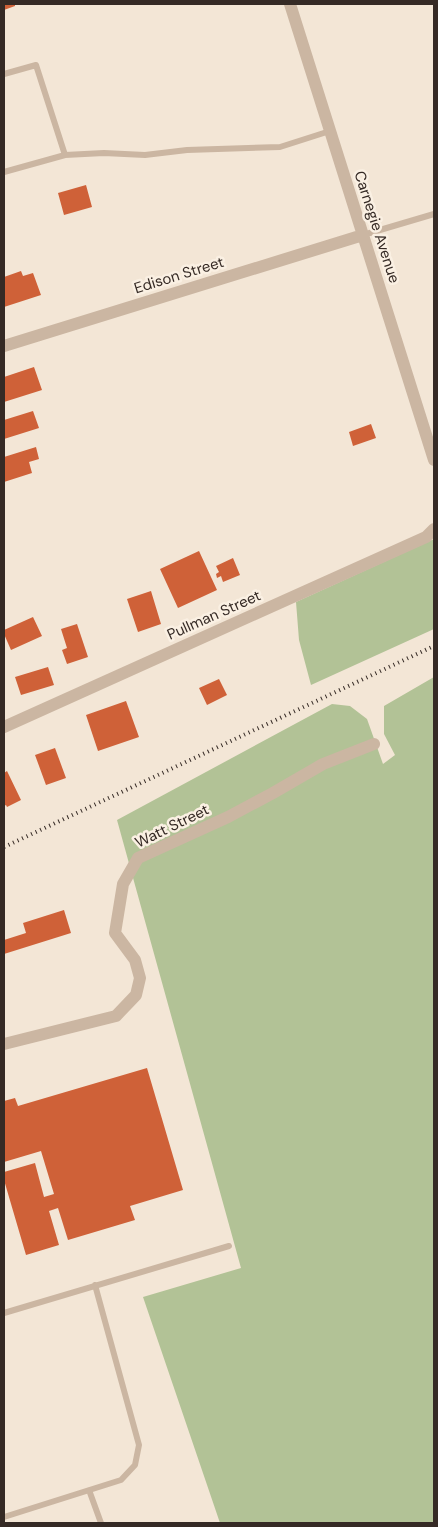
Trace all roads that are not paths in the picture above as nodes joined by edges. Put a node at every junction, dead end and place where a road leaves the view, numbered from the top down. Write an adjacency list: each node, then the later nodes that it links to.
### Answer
1 (290, 4): 3 (street, Carnegie Avenue)
2 (4, 74): 4 (lane)
3 (330, 131): 4 (lane); 7 (street, Carnegie Avenue)
4 (65, 155): 5 (lane)
5 (4, 172)
6 (434, 214): 7 (lane)
7 (363, 235): 8 (street, Edison Street); 9 (street, Carnegie Avenue)
8 (4, 346)
9 (434, 460)
10 (434, 529): 11 (street, Pullman Street)
11 (4, 727)
12 (374, 744): 13 (street, Watt Street)
13 (4, 1044)
14 (228, 1246): 15 (lane)
15 (95, 1285): 16 (lane); 17 (lane)
16 (4, 1313)
17 (89, 1490): 18 (lane); 19 (lane)
18 (4, 1517)
19 (101, 1523)

